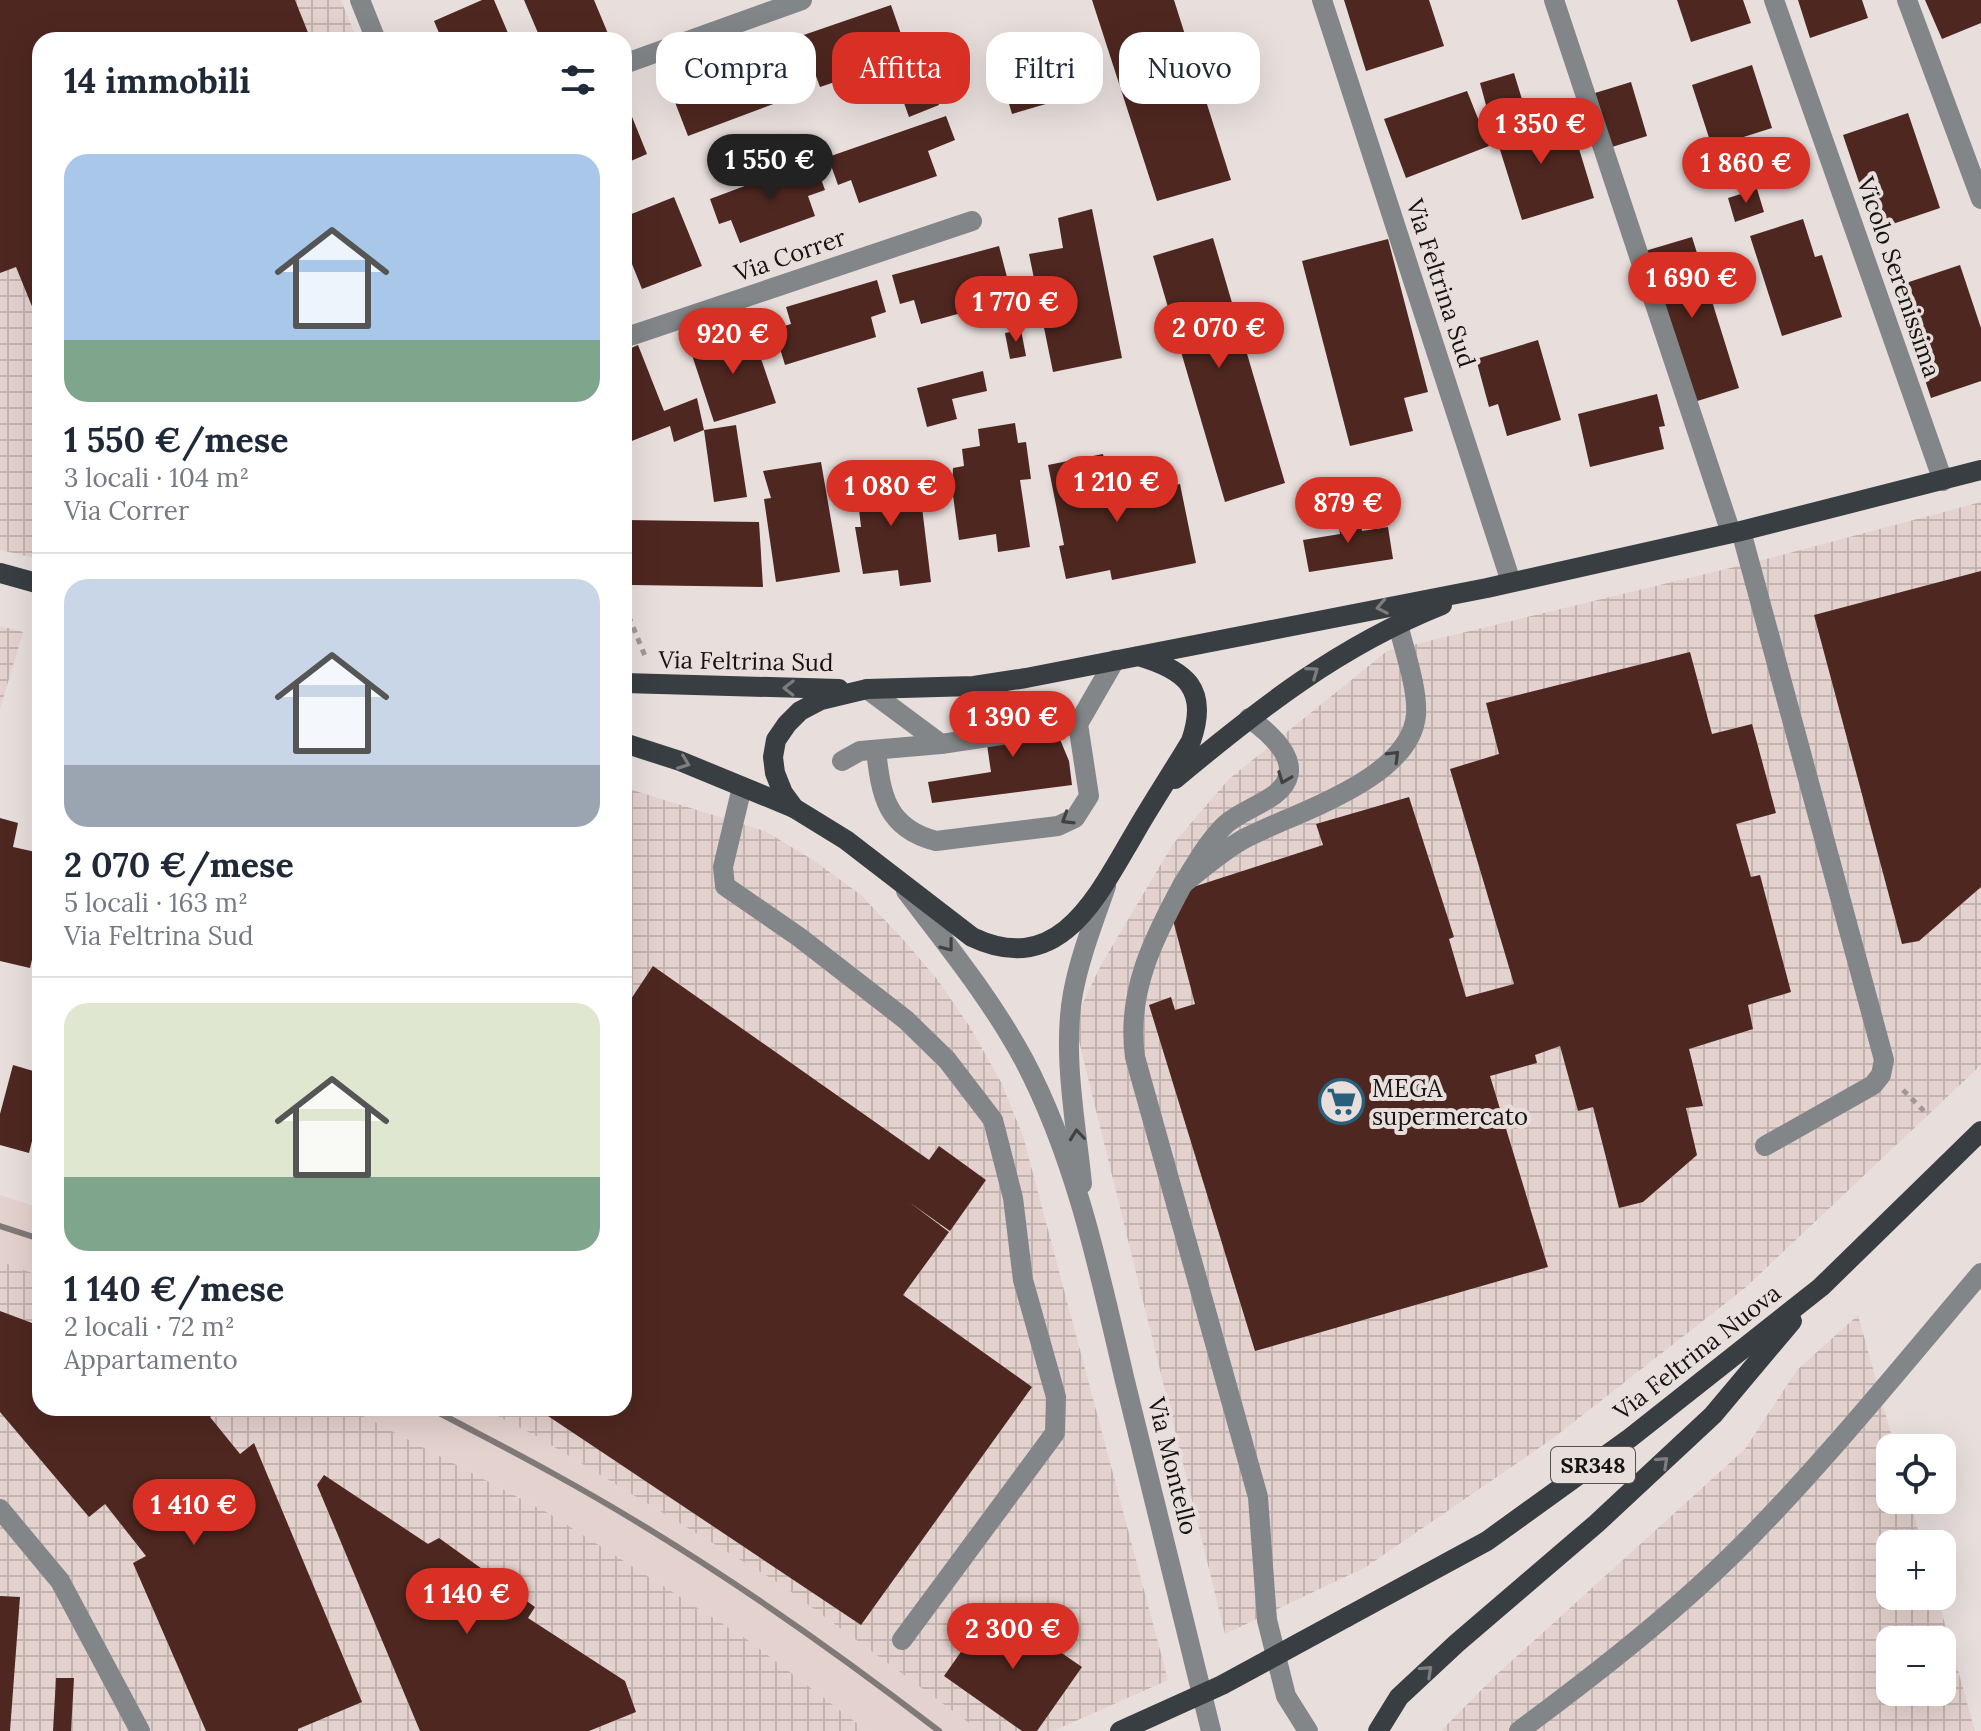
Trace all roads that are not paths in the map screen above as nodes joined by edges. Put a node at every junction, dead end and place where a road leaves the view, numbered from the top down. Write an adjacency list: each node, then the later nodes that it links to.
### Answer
1 (360, 0): 7 (street)
2 (802, 0): 8 (street)
3 (1322, 0): 17 (street, Via Feltrina Sud)
4 (1554, 0): 14 (street)
5 (1774, 0): 13 (street, Vicolo Serenissima)
6 (1907, 0): 9 (street)
7 (373, 32)
8 (632, 61)
9 (1981, 199)
10 (972, 221): 11 (street, Via Correr)
11 (632, 335)
12 (1981, 470): 13 (main road)
13 (1943, 481): 14 (main road)
14 (1736, 532): 17 (main road); 37 (street)
15 (0, 573): 16 (main road)
16 (32, 582)
17 (1511, 582): 18 (main road)
18 (1487, 588): 19 (main road); 20 (main road, one-way to 20)
19 (1398, 624): 24 (main road, one-way to 19); 35 (street, one-way to 19)
20 (1138, 656): 21 (main road); 31 (main road)
21 (1115, 660): 23 (main road); 25 (street)
22 (632, 683): 23 (main road, Via Feltrina Sud, one-way to 22)
23 (867, 689): 26 (street); 32 (main road)
24 (1249, 718): 31 (main road); 35 (street, one-way to 35)
25 (1078, 724): 26 (street); 28 (street, one-way to 28)
26 (941, 744): 28 (street)
27 (632, 746): 30 (main road, one-way to 30)
28 (876, 750): 29 (street)
29 (842, 761)
30 (742, 787): 32 (main road); 42 (street)
31 (1163, 789): 33 (main road)
32 (794, 808): 34 (main road)
33 (1109, 878): 34 (main road); 38 (street, Via Montello, one-way to 33)
34 (901, 884): 38 (street, Via Montello, one-way to 38)
35 (1183, 884): 46 (street)
36 (1981, 1131): 40 (main road, Via Feltrina Nuova / SR348)
37 (1765, 1146)
38 (1085, 1212): 45 (street, Via Montello)
39 (1981, 1273): 48 (street)
40 (1821, 1287): 44 (main road, Via Feltrina Nuova / SR348, bridge); 47 (main road, one-way to 40)
41 (0, 1509): 43 (street)
42 (902, 1640)
43 (140, 1731)
44 (1120, 1731)
45 (1211, 1731)
46 (1308, 1731)
47 (1378, 1731)
48 (1519, 1731)

